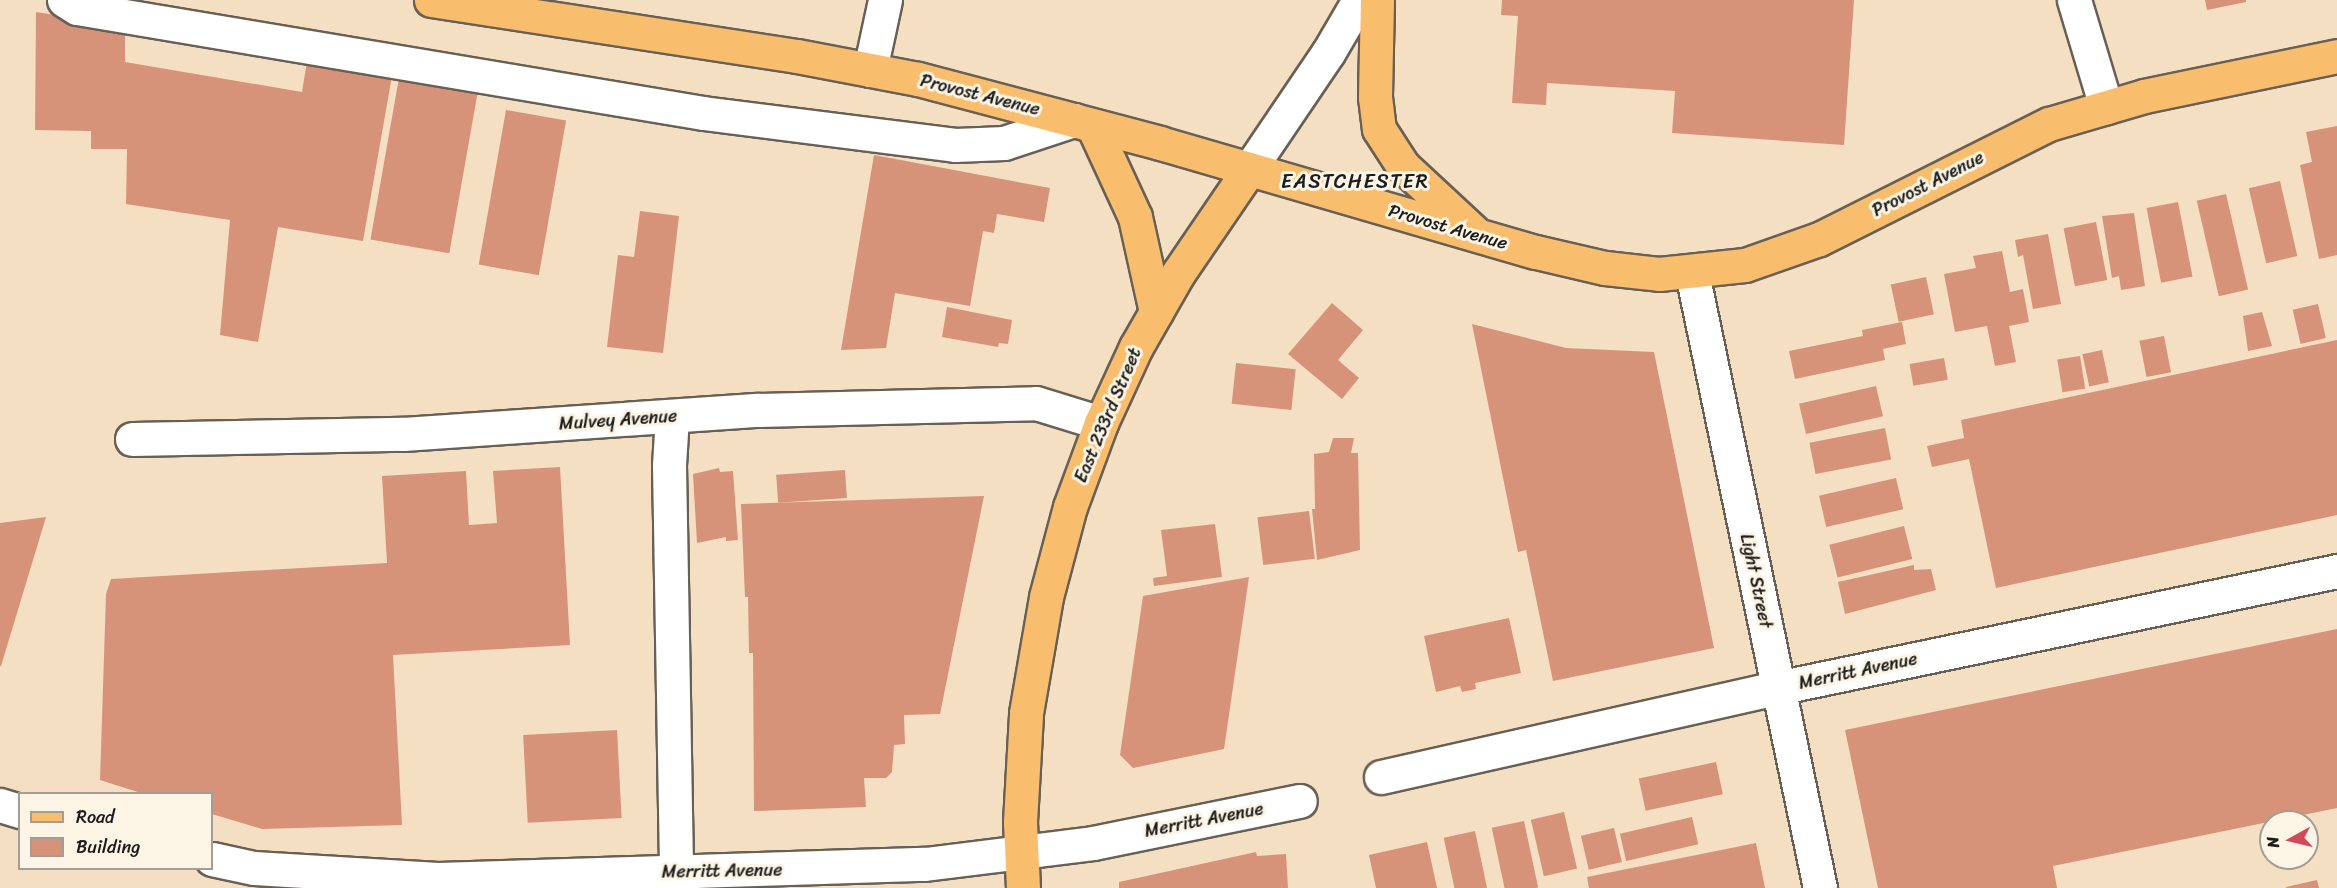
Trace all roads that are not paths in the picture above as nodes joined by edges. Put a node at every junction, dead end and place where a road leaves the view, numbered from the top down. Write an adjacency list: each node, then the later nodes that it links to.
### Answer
1 (64, 0): 11 (street)
2 (431, 0): 7 (main road, Provost Avenue)
3 (885, 0): 9 (street)
4 (1359, 0): 12 (street, East 233rd Street)
5 (1377, 0): 13 (main road)
6 (2074, 0): 10 (street)
7 (558, 11): 9 (main road, Provost Avenue)
8 (2337, 56): 10 (main road, Provost Avenue)
9 (870, 70): 11 (main road, Provost Avenue)
10 (2106, 107): 14 (main road, Provost Avenue)
11 (1084, 123): 12 (main road, Provost Avenue); 15 (main road)
12 (1248, 171): 13 (main road, Provost Avenue); 15 (main road, East 233rd Street)
13 (1478, 236): 14 (main road, Provost Avenue)
14 (1692, 273): 20 (street, Light Street)
15 (1156, 312): 17 (main road, East 233rd Street)
16 (672, 416): 17 (street, Mulvey Avenue); 18 (street, Mulvey Avenue); 27 (street)
17 (1101, 423): 25 (main road, East 233rd Street)
18 (132, 439)
19 (2337, 571): 20 (street, Merritt Avenue)
20 (1778, 688): 21 (street, Merritt Avenue); 29 (street, Light Street)
21 (1380, 777)
22 (1300, 801): 25 (street, Merritt Avenue)
23 (0, 805): 24 (street)
24 (18, 810)
25 (1021, 853): 27 (street, Merritt Avenue); 28 (main road, East 233rd Street)
26 (213, 859): 27 (street, Merritt Avenue)
27 (676, 873)
28 (1023, 888)
29 (1820, 888)

